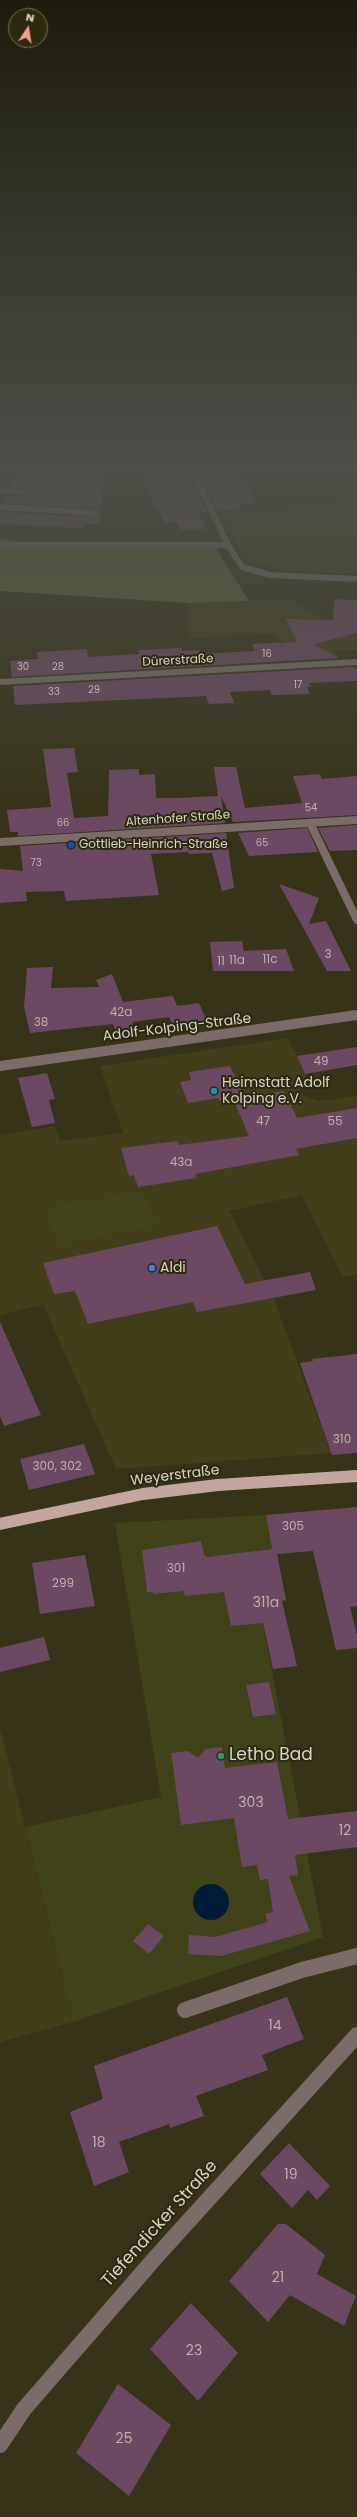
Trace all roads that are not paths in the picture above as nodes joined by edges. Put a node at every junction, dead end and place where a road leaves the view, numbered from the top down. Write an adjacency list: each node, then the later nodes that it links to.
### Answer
1 (357, 662): 2 (street, Dürerstraße)
2 (0, 682)
3 (357, 820): 4 (street, Altenhofer Straße)
4 (310, 823): 5 (street, Altenhofer Straße); 6 (street)
5 (0, 842)
6 (357, 920)
7 (357, 1015): 8 (street, Adolf-Kolping-Straße)
8 (0, 1066)
9 (357, 1476): 10 (main road, Weyerstraße)
10 (0, 1524)
11 (357, 1956): 12 (street)
12 (185, 2010)
13 (357, 2035): 14 (street, Tiefendicker Straße)
14 (0, 2445)

